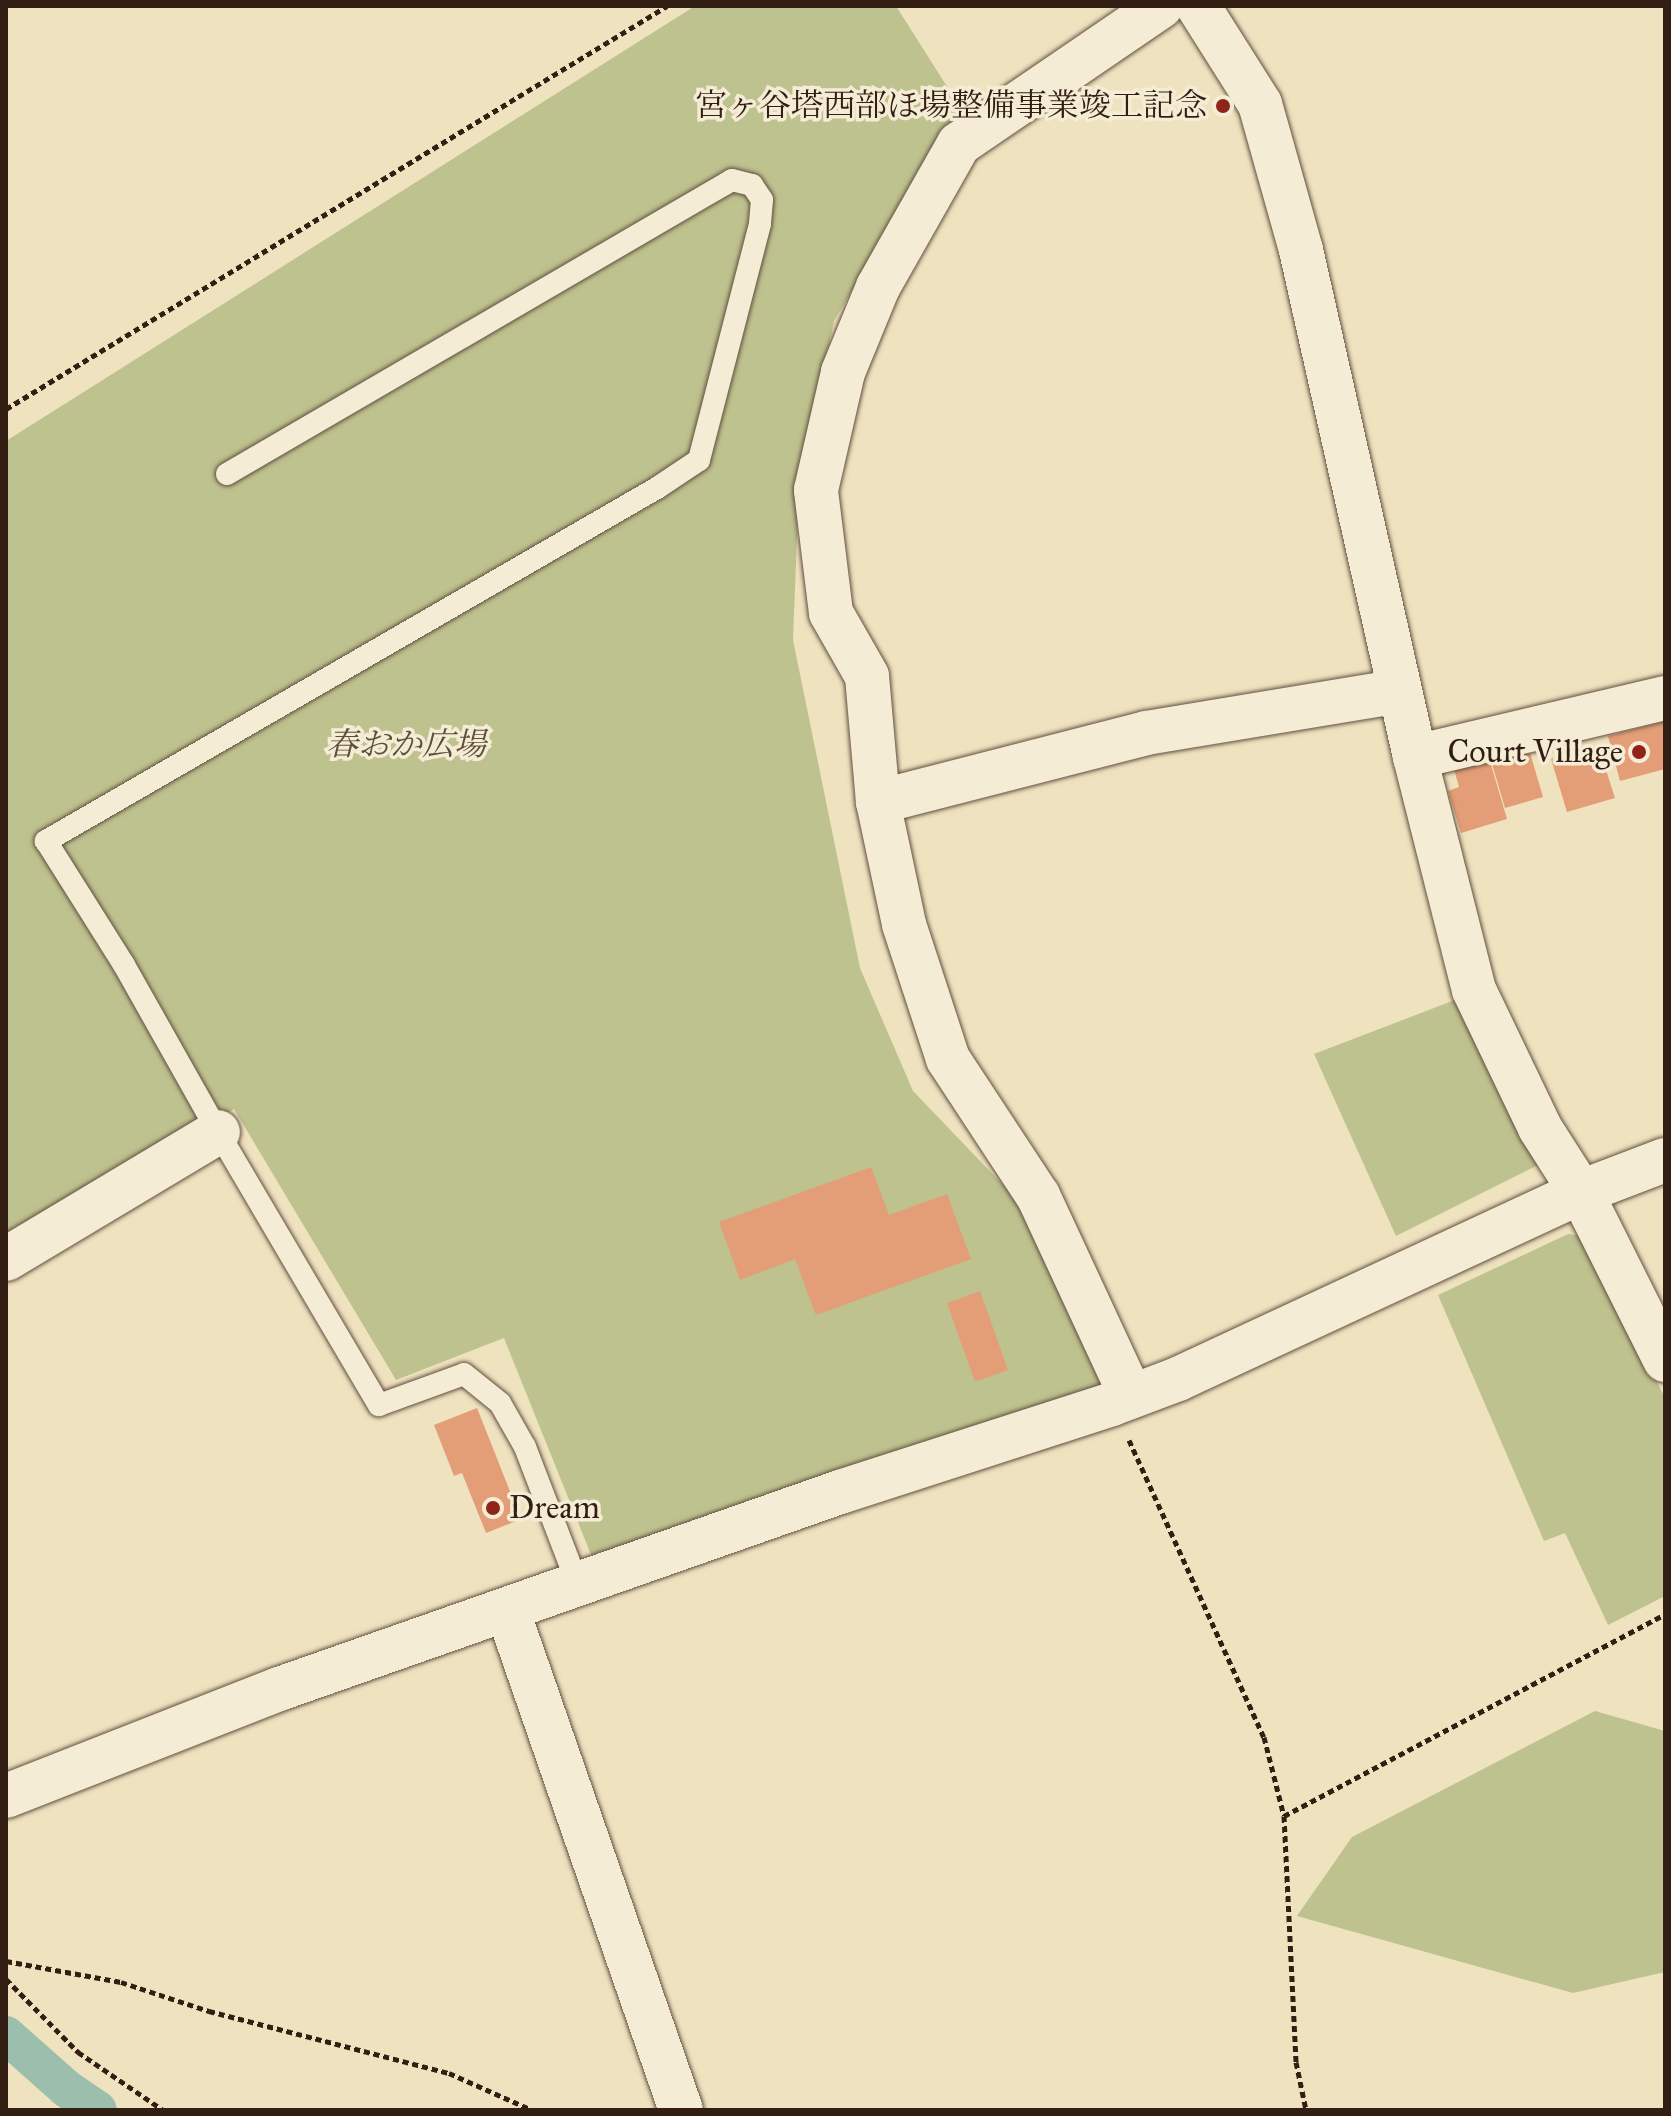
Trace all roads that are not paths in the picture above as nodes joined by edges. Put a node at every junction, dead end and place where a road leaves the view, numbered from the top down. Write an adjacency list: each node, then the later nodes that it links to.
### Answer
1 (1161, 6): 7 (street)
2 (1198, 6): 4 (street)
3 (227, 474): 8 (lane)
4 (1400, 691): 6 (street); 7 (street)
5 (1665, 698): 6 (street)
6 (1415, 757): 10 (street)
7 (878, 802): 13 (street)
8 (218, 1132): 11 (street); 14 (lane)
9 (1665, 1160): 10 (street)
10 (1581, 1192): 12 (street); 13 (street)
11 (6, 1259)
12 (1665, 1360)
13 (1122, 1400): 14 (street)
14 (578, 1585): 15 (street)
15 (507, 1609): 16 (street); 17 (street)
16 (6, 1796)
17 (681, 2110)

